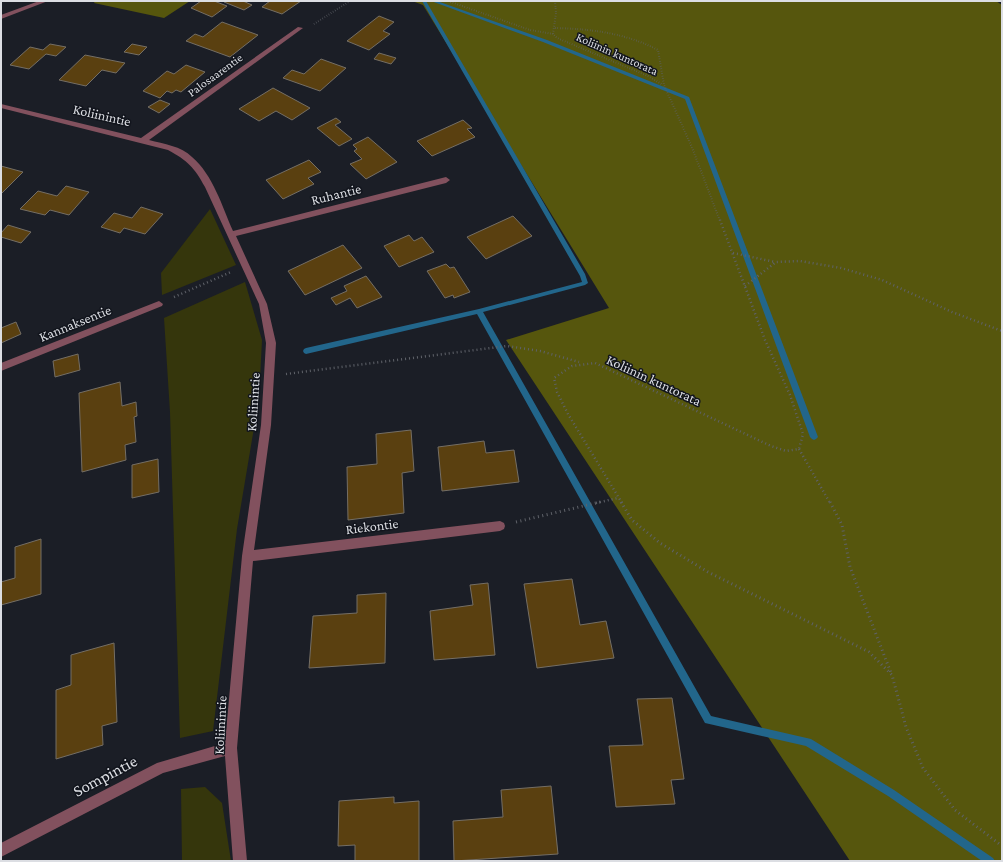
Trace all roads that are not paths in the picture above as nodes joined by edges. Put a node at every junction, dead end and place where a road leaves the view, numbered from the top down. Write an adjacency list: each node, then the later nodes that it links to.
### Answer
1 (45, 1): 2 (street)
2 (1, 17)
3 (300, 28): 5 (street, Palosaarentie)
4 (1, 106): 5 (street, Koliinintie)
5 (144, 140): 7 (street, Koliinintie)
6 (446, 180): 7 (street, Ruhantie)
7 (232, 234): 11 (street, Koliinintie)
8 (159, 304): 9 (street, Kannaksentie)
9 (1, 367)
10 (500, 526): 11 (street, Riekontie)
11 (248, 556): 12 (street, Koliinintie)
12 (231, 748): 13 (street, Sompintie); 14 (street, Koliinintie)
13 (1, 850)
14 (240, 861)

